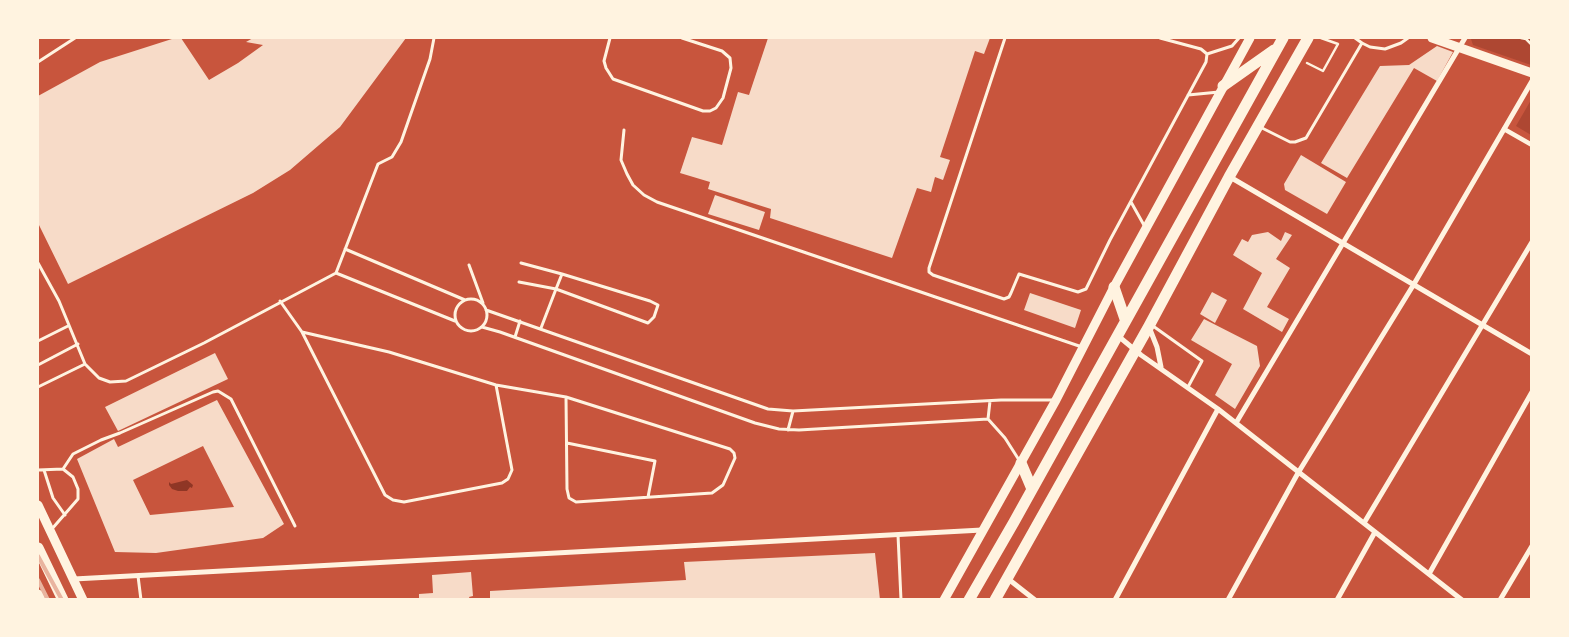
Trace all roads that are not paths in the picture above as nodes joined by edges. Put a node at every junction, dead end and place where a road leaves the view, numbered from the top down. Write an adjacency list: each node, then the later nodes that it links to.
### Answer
1 (73, 38): 18 (lane)
2 (434, 38): 32 (lane)
3 (610, 38): 4 (lane)
4 (682, 38)
5 (1005, 38): 28 (lane)
6 (1160, 38): 17 (lane)
7 (1239, 38): 17 (lane)
8 (1250, 38): 21 (street)
9 (1308, 38): 23 (main road)
10 (1355, 38): 15 (lane)
11 (1408, 38): 15 (lane)
12 (1432, 38): 16 (street)
13 (1465, 38): 16 (street)
14 (1280, 43): 21 (main road); 46 (main road)
15 (1362, 43): 23 (lane)
16 (1460, 47): 19 (street); 31 (street)
17 (1207, 54): 22 (lane)
18 (38, 62)
19 (1532, 73)
20 (1532, 82): 24 (street)
21 (1222, 89): 22 (lane); 29 (street)
22 (1188, 95): 28 (lane)
23 (1258, 126): 27 (main road)
24 (1504, 129): 26 (street); 39 (street)
25 (624, 130): 59 (lane)
26 (1532, 145)
27 (1230, 177): 31 (street); 49 (main road)
28 (1131, 202): 29 (lane)
29 (1146, 228): 40 (street)
30 (1532, 242): 51 (street)
31 (1344, 243): 39 (street); 75 (street)
32 (345, 249): 36 (lane); 42 (lane)
33 (38, 263): 50 (lane)
34 (521, 264): 37 (lane)
35 (469, 265): 44 (lane)
36 (336, 273): 43 (lane); 47 (lane)
37 (562, 274): 41 (lane); 41 (lane)
38 (519, 282): 41 (lane)
39 (1414, 284): 51 (street); 82 (street)
40 (1114, 287): 46 (main road); 59 (street)
41 (556, 289): 53 (lane)
42 (465, 300): 44 (lane); 47 (lane)
43 (280, 302): 54 (lane); 62 (lane)
44 (483, 304): 45 (lane)
45 (486, 310): 48 (lane); 52 (lane)
46 (1125, 320): 55 (main road)
47 (455, 321): 52 (lane)
48 (520, 321): 53 (lane); 56 (lane)
49 (1150, 325): 60 (main road); 64 (street); 67 (lane)
50 (68, 326): 57 (lane); 58 (lane)
51 (1483, 326): 61 (street); 87 (street)
52 (482, 327): 56 (lane)
53 (541, 328): 73 (lane)
54 (302, 332): 65 (lane); 65 (lane)
55 (1117, 335): 60 (street); 83 (main road)
56 (515, 337): 76 (lane)
57 (38, 341)
58 (78, 344): 62 (lane); 63 (lane)
59 (1082, 347): 70 (street)
60 (1135, 350): 64 (street); 97 (main road)
61 (1532, 354)
62 (85, 364): 66 (lane)
63 (38, 365)
64 (1160, 367): 67 (street)
65 (496, 385): 69 (lane)
66 (38, 387)
67 (1188, 387): 72 (street)
68 (1532, 392): 95 (street)
69 (566, 397): 77 (lane); 84 (lane)
70 (1056, 400): 71 (lane); 78 (street)
71 (990, 401): 73 (lane); 74 (lane)
72 (1218, 409): 75 (street); 110 (street)
73 (793, 411): 76 (lane)
74 (988, 419): 76 (lane); 78 (lane)
75 (1236, 423): 82 (street)
76 (788, 430)
77 (567, 443): 84 (lane); 84 (lane)
78 (1021, 463): 83 (main road); 89 (street)
79 (63, 469): 81 (lane); 86 (lane); 88 (lane)
80 (38, 470): 81 (lane)
81 (44, 470): 86 (lane)
82 (1298, 472): 87 (street); 111 (street)
83 (1032, 489): 107 (main road)
84 (648, 497)
85 (38, 505): 90 (street)
86 (65, 514): 90 (lane)
87 (1364, 523): 91 (street)
88 (295, 526)
89 (983, 530): 92 (street); 106 (street)
90 (50, 531): 98 (street)
91 (1375, 532): 95 (street); 112 (street)
92 (898, 534): 96 (street); 105 (lane)
93 (1532, 546): 115 (street)
94 (38, 548): 102 (main road)
95 (1428, 574): 99 (street)
96 (138, 576): 98 (street); 104 (lane)
97 (1007, 578): 108 (main road); 109 (street)
98 (74, 579): 103 (street)
99 (1452, 593): 113 (street); 114 (street)
100 (38, 595): 101 (main road)
101 (40, 600)
102 (63, 600)
103 (84, 600)
104 (141, 600)
105 (901, 600)
106 (944, 600)
107 (969, 600)
108 (995, 600)
109 (1035, 600)
110 (1115, 600)
111 (1228, 600)
112 (1337, 600)
113 (1449, 600)
114 (1462, 600)
115 (1500, 600)

